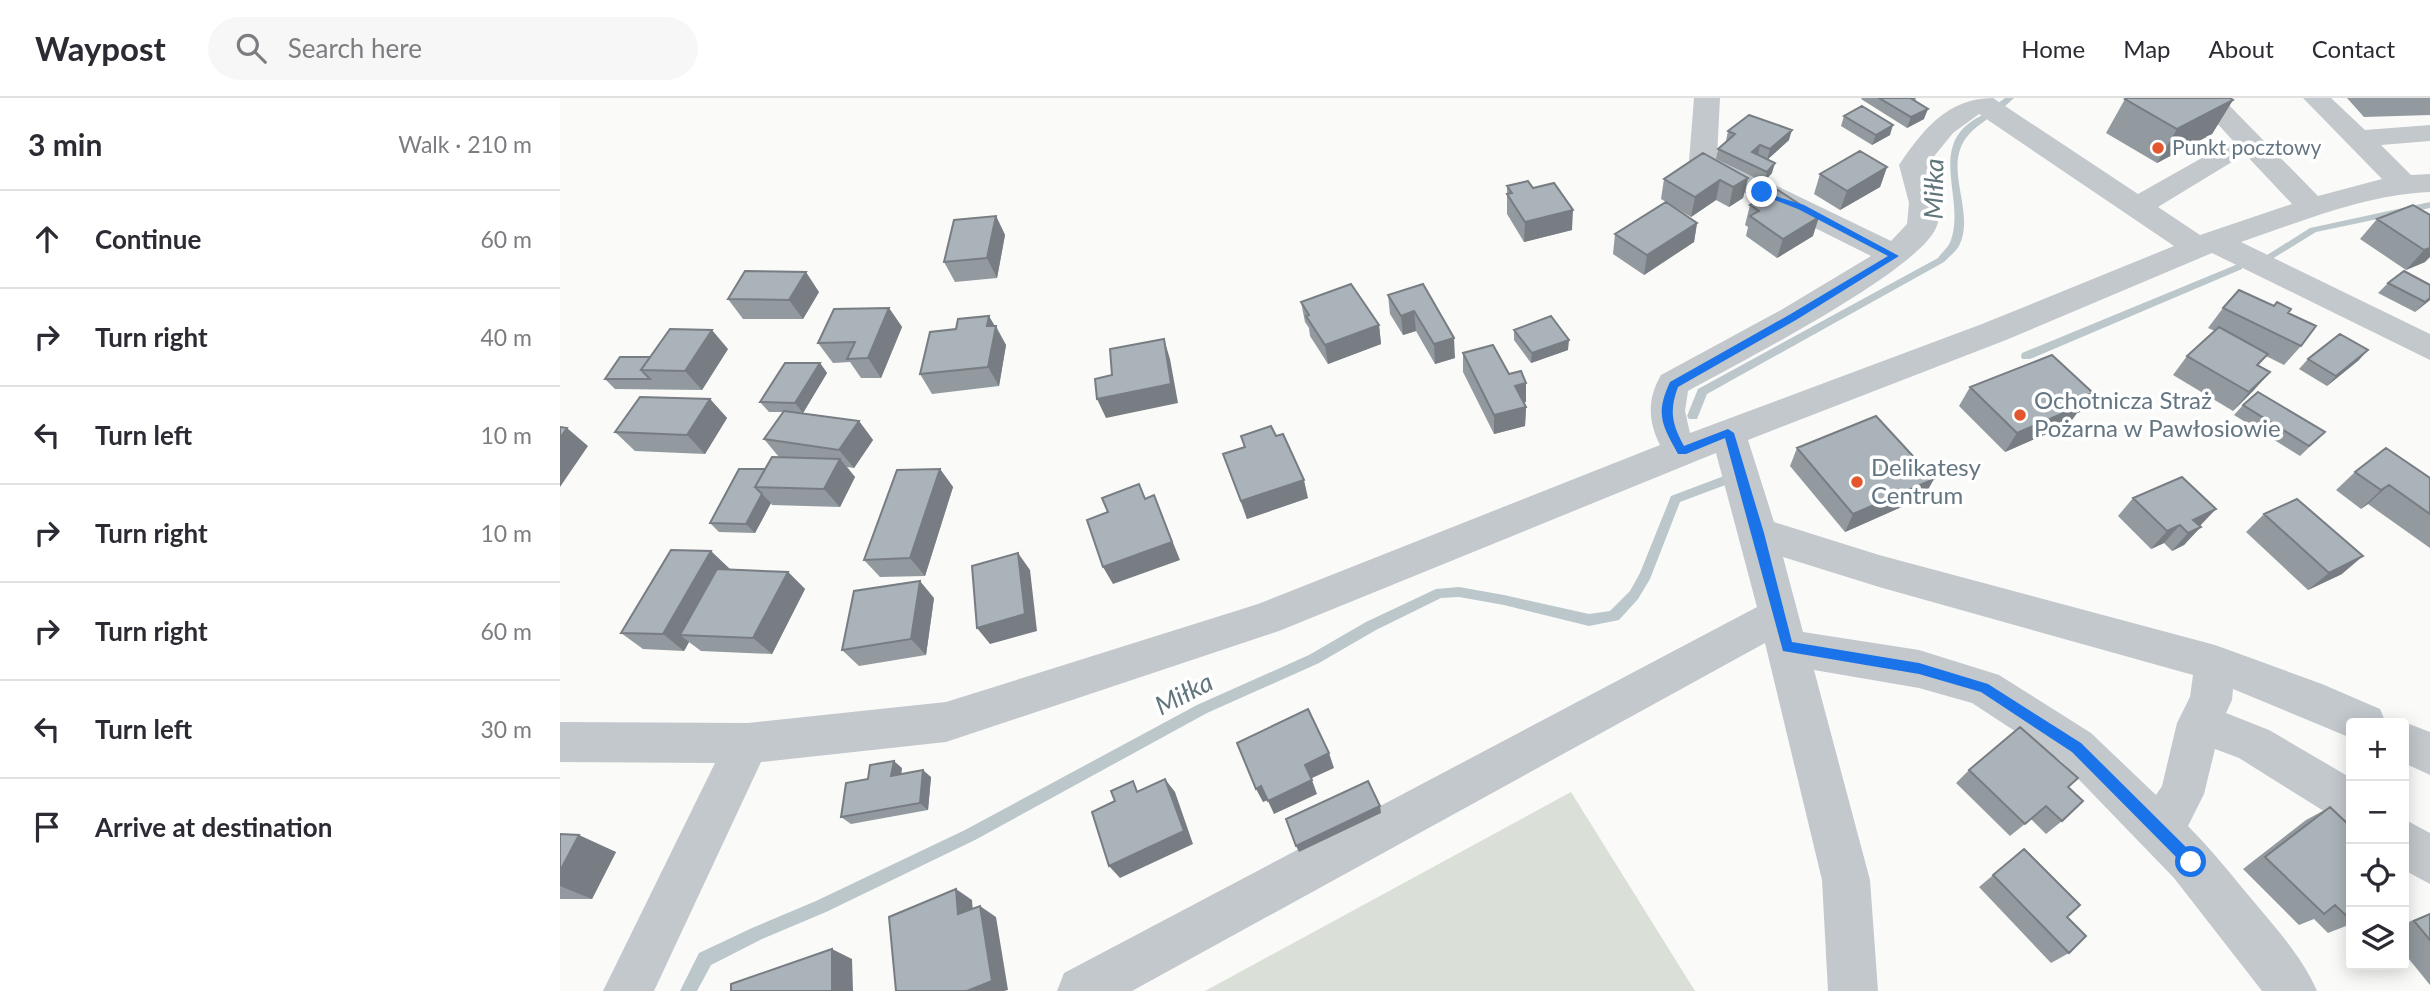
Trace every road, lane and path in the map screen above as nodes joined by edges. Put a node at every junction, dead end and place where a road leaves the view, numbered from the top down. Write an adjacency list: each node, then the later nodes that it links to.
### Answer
1 (1707, 98): 12 (street)
2 (2207, 98): 9 (street)
3 (2316, 98): 6 (street)
4 (1978, 101): 10 (street); 12 (street)
5 (2430, 133): 6 (street)
6 (2358, 139): 8 (street)
7 (2232, 152): 10 (street)
8 (2417, 183): 9 (street)
9 (2311, 206): 11 (street)
10 (2136, 207): 11 (street)
11 (2205, 244): 13 (street); 14 (street)
12 (1895, 256): 15 (street)
13 (2430, 348)
14 (1728, 433): 15 (street); 16 (street)
15 (1682, 451): 22 (street)
16 (1758, 533): 17 (street); 18 (street)
17 (1783, 631): 26 (street); 30 (street); 31 (street)
18 (2215, 663): 19 (street); 20 (street)
19 (2355, 718)
20 (2199, 723): 25 (street); 26 (street)
21 (560, 741): 22 (street)
22 (748, 743): 29 (street)
23 (2409, 744): 24 (street)
24 (2430, 754)
25 (2346, 800)
26 (2159, 831): 32 (street)
27 (2407, 844): 28 (street)
28 (2430, 861)
29 (628, 991)
30 (1082, 991)
31 (1853, 991)
32 (2292, 991)

